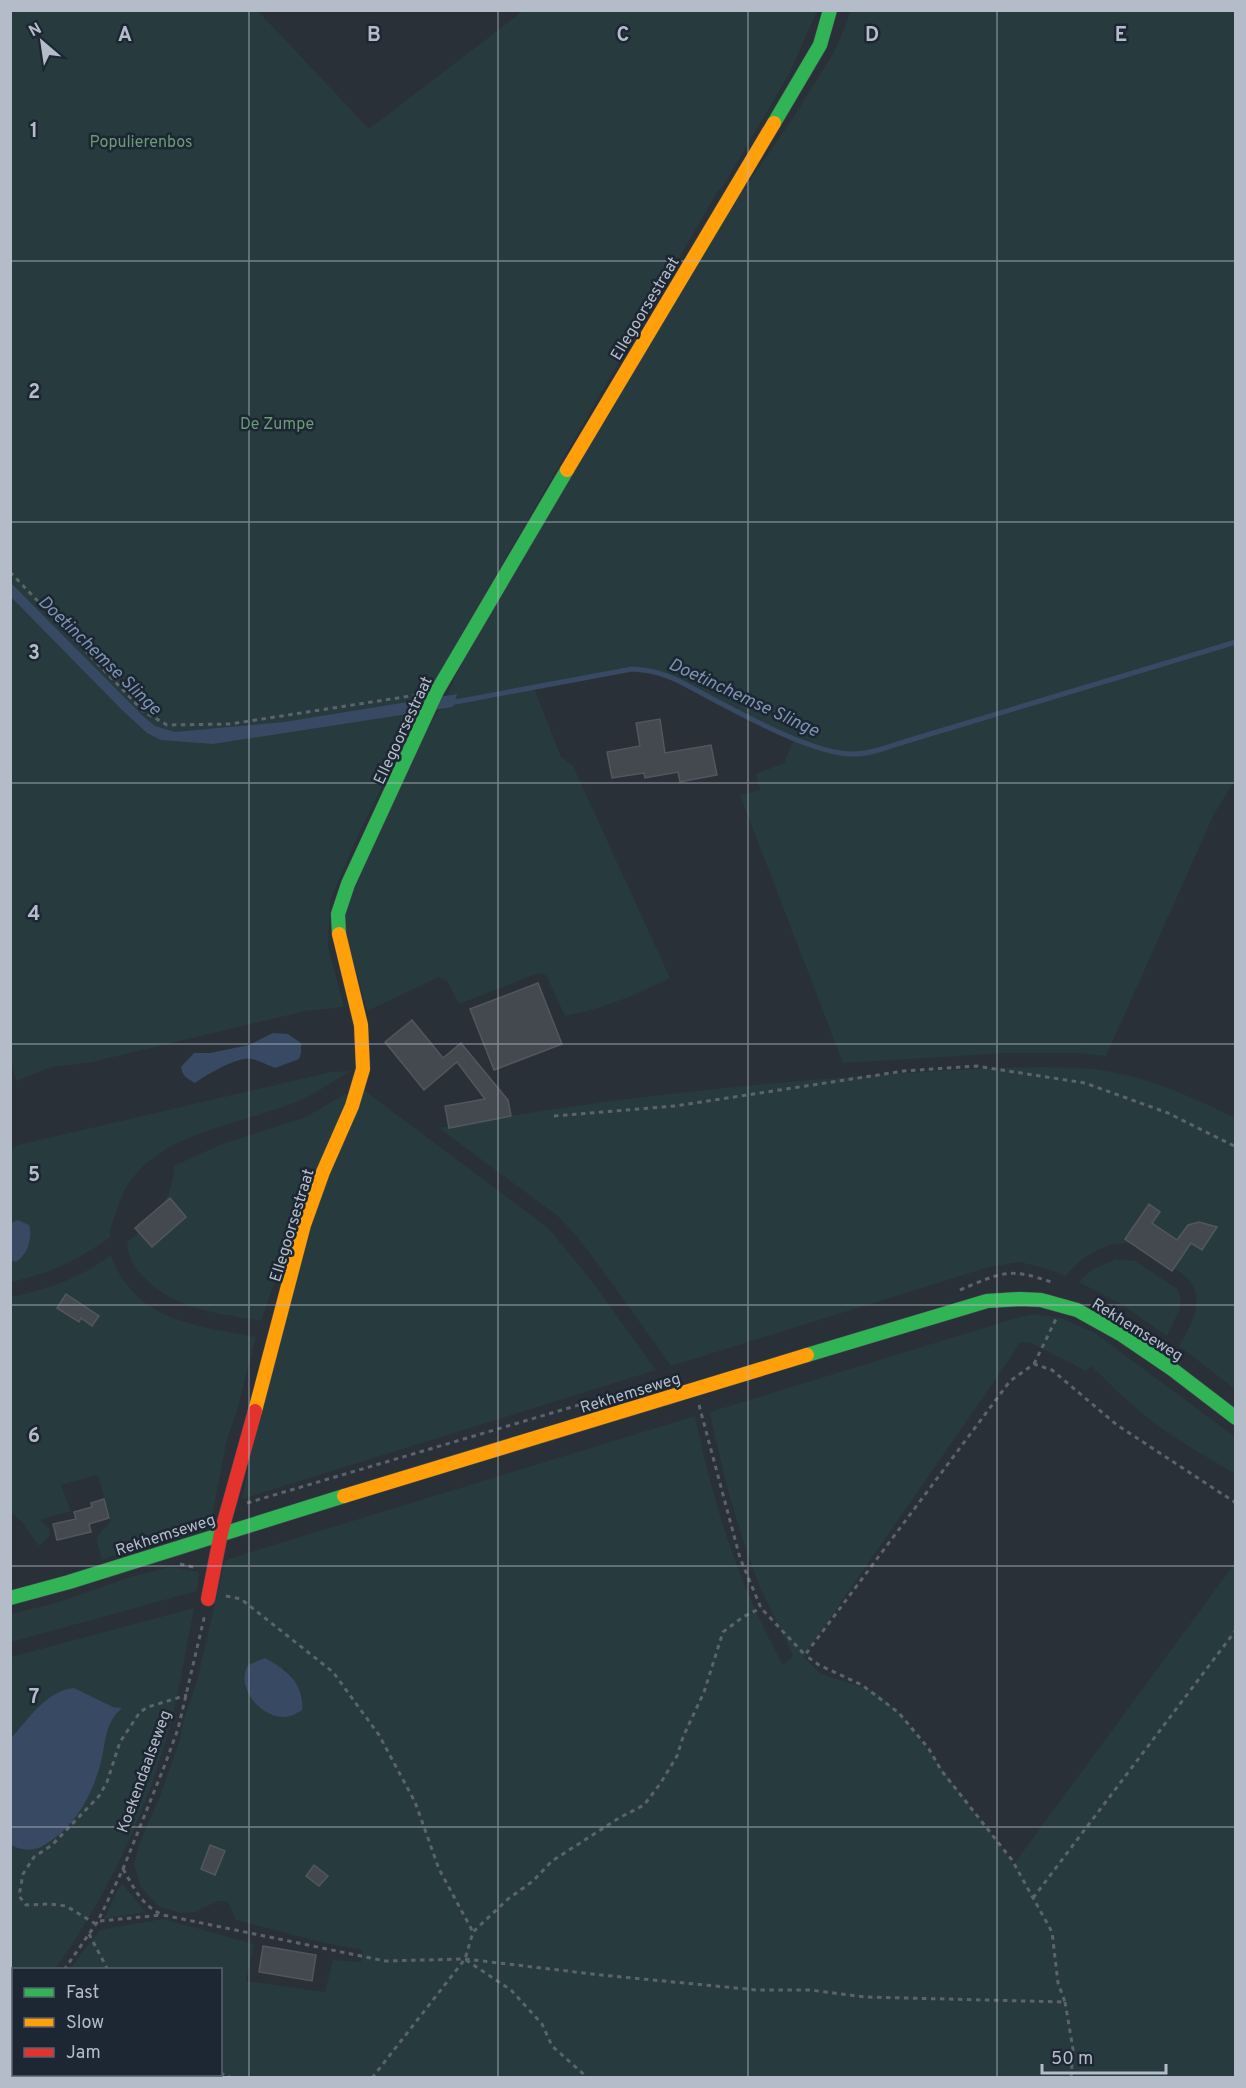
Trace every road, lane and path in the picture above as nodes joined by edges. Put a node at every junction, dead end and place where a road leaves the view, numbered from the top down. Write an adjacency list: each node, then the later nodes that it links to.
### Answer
1 (830, 10): 3 (street, Ellegoorsestraat)
2 (10, 572): 3 (path)
3 (437, 692): 11 (street, Ellegoorsestraat)
4 (554, 1116): 5 (path)
5 (1236, 1147)
6 (1063, 1304): 7 (path); 8 (street, Rekhemseweg); 9 (street, Rekhemseweg)
7 (1034, 1364): 10 (path); 16 (path)
8 (695, 1390): 11 (street, Rekhemseweg); 14 (path)
9 (1236, 1418)
10 (1236, 1503)
11 (221, 1533): 12 (street, Rekhemseweg); 13 (street)
12 (10, 1598)
13 (208, 1599): 17 (path, Koekendaalseweg); 22 (path)
14 (761, 1608): 16 (path); 22 (path)
15 (1236, 1630): 19 (path)
16 (806, 1655): 19 (path)
17 (187, 1695): 18 (path, Koekendaalseweg); 21 (path)
18 (123, 1869): 20 (path); 21 (path, Koekendaalseweg)
19 (1033, 1898): 27 (path)
20 (163, 1914): 21 (path); 24 (path)
21 (97, 1923): 23 (path, Koekendaalseweg)
22 (473, 1932): 24 (path)
23 (89, 1934): 25 (path, Koekendaalseweg); 26 (path)
24 (465, 1959): 27 (path); 28 (path); 29 (path)
25 (65, 1968)
26 (107, 1968)
27 (1065, 2002): 30 (path)
28 (372, 2078)
29 (588, 2078)
30 (1071, 2078)

